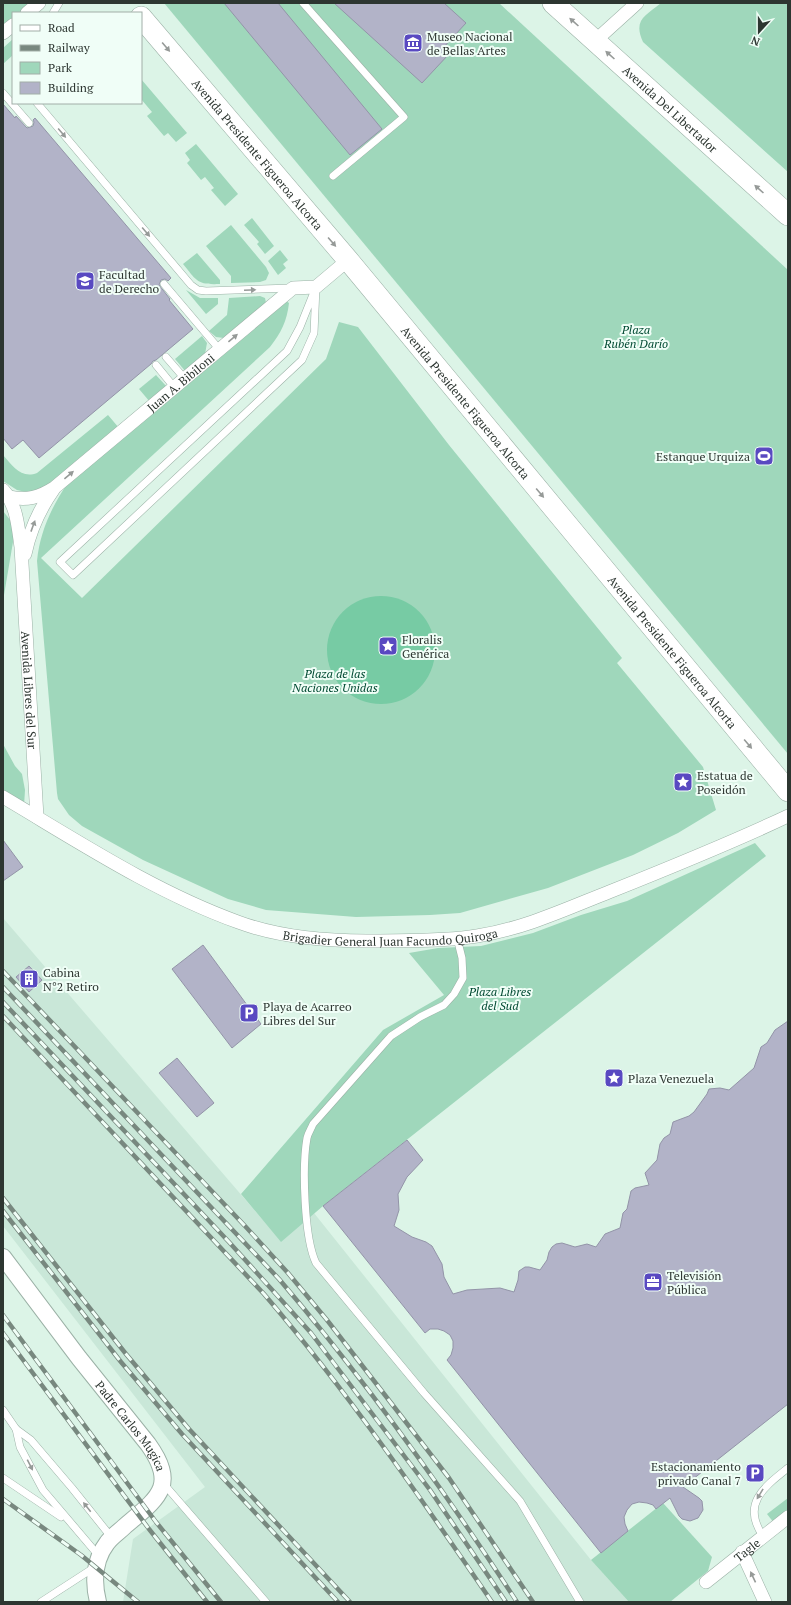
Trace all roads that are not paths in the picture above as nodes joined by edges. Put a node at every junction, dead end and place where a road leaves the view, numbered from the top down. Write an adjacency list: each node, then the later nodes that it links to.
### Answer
1 (39, 3): 7 (street)
2 (59, 3): 8 (lane)
3 (129, 3): 9 (main road)
4 (303, 3): 19 (lane)
5 (553, 3): 13 (main road, Avenida Del Libertador, one-way to 5)
6 (636, 3): 13 (street)
7 (28, 12)
8 (54, 12)
9 (137, 12)
10 (142, 18): 21 (main road, Avenida Presidente Figueroa Alcorta, one-way to 21)
11 (12, 26): 12 (street)
12 (3, 33)
13 (595, 41): 20 (main road, Avenida Del Libertador, one-way to 13)
14 (3, 93): 15 (lane)
15 (12, 103)
16 (13, 104): 18 (lane)
17 (38, 104): 24 (lane, one-way to 24)
18 (29, 123)
19 (333, 176)
20 (788, 215)
21 (348, 260): 23 (street); 33 (main road, Avenida Presidente Figueroa Alcorta, one-way to 33)
22 (164, 284): 25 (lane)
23 (316, 287): 23 (lane); 24 (street)
24 (293, 288): 25 (street, Juan A. Bibiloni, one-way to 24)
25 (220, 350): 28 (street, Juan A. Bibiloni)
26 (166, 357): 28 (lane)
27 (156, 365): 29 (lane)
28 (185, 379): 29 (street, Juan A. Bibiloni)
29 (174, 387): 30 (street, Juan A. Bibiloni, one-way to 29)
30 (54, 488): 31 (street, Juan A. Bibiloni); 32 (street, Avenida Libres del Sur, one-way to 30)
31 (6, 493): 32 (street, Avenida Libres del Sur)
32 (23, 563): 36 (street, Avenida Libres del Sur)
33 (788, 791)
34 (3, 797): 36 (street, Brigadier General Juan Facundo Quiroga)
35 (788, 816): 37 (street, Brigadier General Juan Facundo Quiroga)
36 (38, 817): 37 (street, Brigadier General Juan Facundo Quiroga)
37 (457, 938): 54 (lane)
38 (3, 1257): 43 (street, Padre Carlos Mugica)
39 (3, 1410): 40 (lane)
40 (16, 1429): 45 (lane, one-way to 45); 47 (lane, one-way to 40)
41 (788, 1468): 46 (lane, one-way to 46)
42 (3, 1478): 45 (lane)
43 (163, 1482): 47 (street, Padre Carlos Mugica); 53 (lane)
44 (788, 1517): 46 (street, Tagle)
45 (68, 1522): 49 (lane)
46 (763, 1536): 48 (street, Tagle)
47 (112, 1538): 49 (street, Padre Carlos Mugica)
48 (742, 1552): 50 (street, Tagle); 55 (street, one-way to 48)
49 (98, 1562): 51 (lane); 52 (street, Padre Carlos Mugica)
50 (706, 1582)
51 (41, 1602)
52 (98, 1602)
53 (266, 1602)
54 (580, 1602)
55 (765, 1602)

